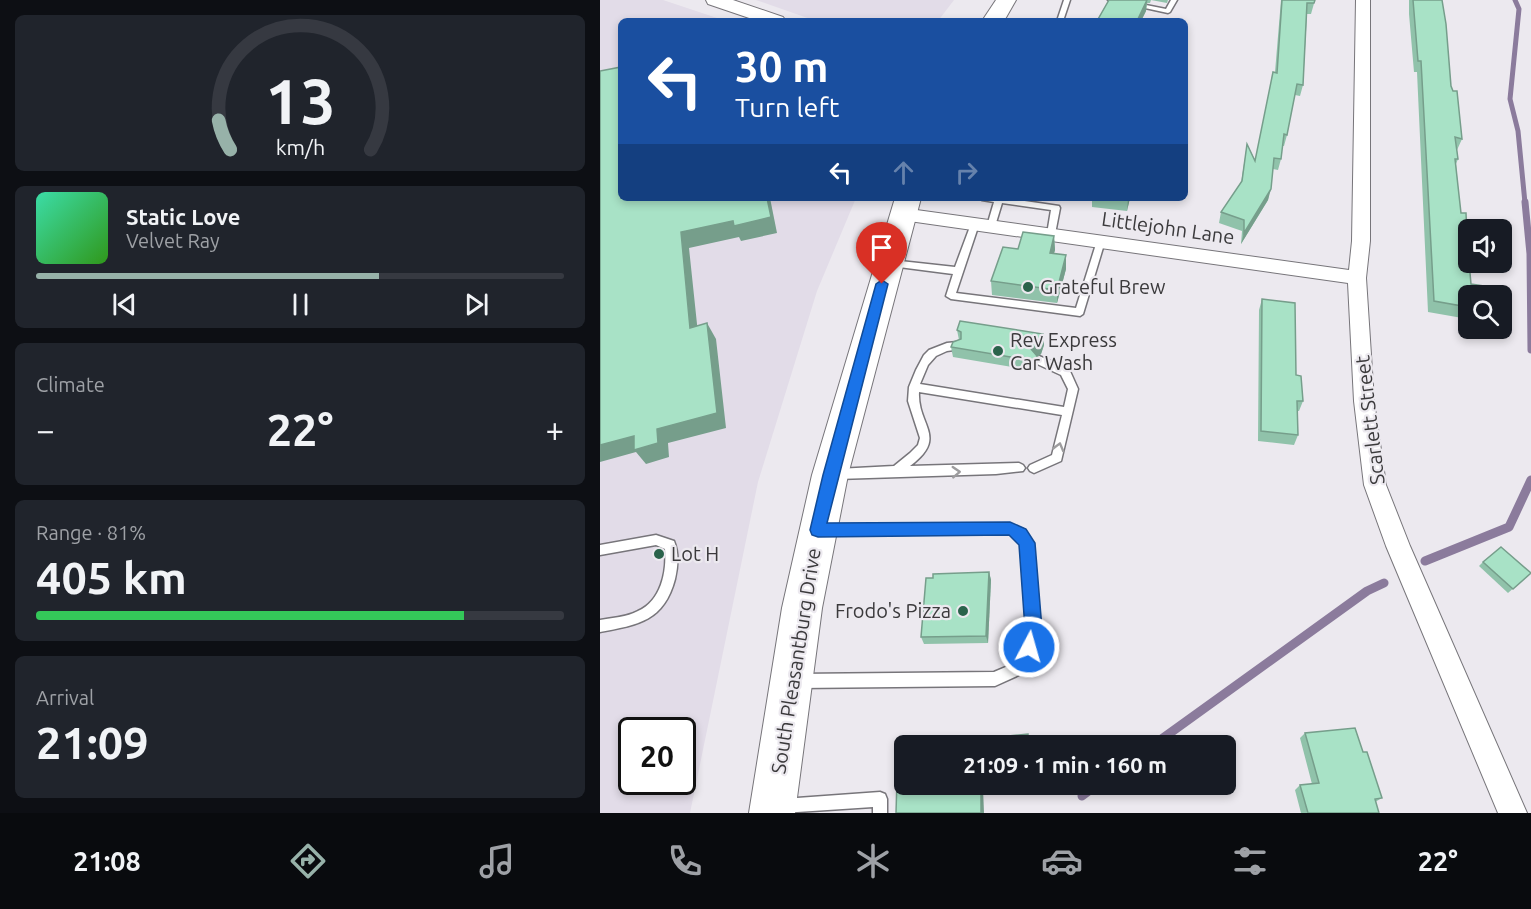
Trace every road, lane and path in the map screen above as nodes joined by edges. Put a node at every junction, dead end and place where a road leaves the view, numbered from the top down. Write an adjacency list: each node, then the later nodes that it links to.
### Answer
1 (715, 0): 7 (main road)
2 (1006, 0): 8 (main road)
3 (1067, 0): 9 (lane)
4 (1111, 0): 5 (lane)
5 (1174, 0)
6 (1364, 0): 18 (street, Scarlett Street)
7 (767, 18)
8 (995, 18)
9 (1061, 18)
10 (998, 201): 13 (lane)
11 (1006, 201): 14 (lane)
12 (905, 206): 13 (street, Littlejohn Lane); 16 (main road, South Pleasantburg Drive)
13 (983, 225): 14 (street, Littlejohn Lane); 17 (lane)
14 (1051, 234): 15 (street, Littlejohn Lane)
15 (1101, 241): 17 (lane); 18 (street, Littlejohn Lane)
16 (888, 263): 17 (lane); 26 (main road, South Pleasantburg Drive)
17 (958, 271)
18 (1357, 278): 33 (street, Scarlett Street)
19 (957, 346): 21 (lane)
20 (1039, 360): 22 (lane)
21 (914, 387): 22 (lane); 25 (lane)
22 (1067, 412): 24 (lane, one-way to 22)
23 (1019, 468): 25 (lane, one-way to 23)
24 (1034, 468)
25 (898, 469): 26 (lane)
26 (830, 475): 27 (main road, South Pleasantburg Drive)
27 (818, 530): 30 (main road, South Pleasantburg Drive); 30 (lane)
28 (600, 550): 29 (lane)
29 (600, 626)
30 (791, 681): 31 (main road, South Pleasantburg Drive)
31 (772, 810): 32 (lane)
32 (880, 813)
33 (1513, 813)

